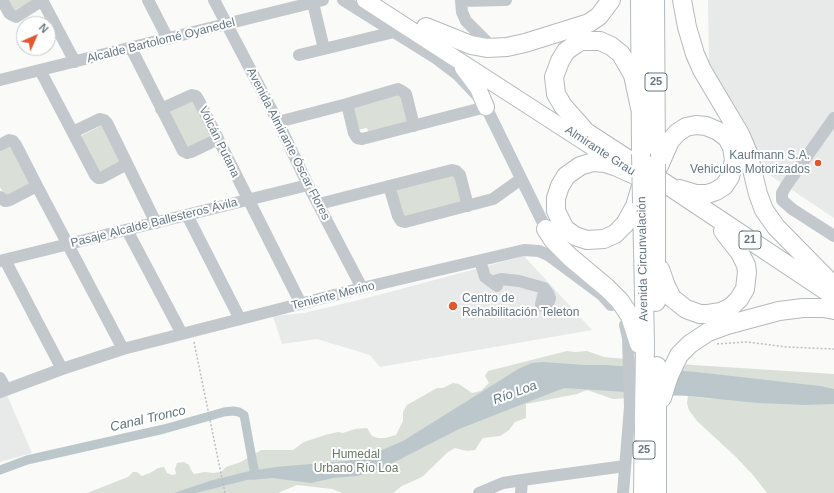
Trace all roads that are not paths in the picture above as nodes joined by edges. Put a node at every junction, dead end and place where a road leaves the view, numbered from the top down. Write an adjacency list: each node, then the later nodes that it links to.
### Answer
1 (2, 0): 2 (street)
2 (43, 0): 22 (street)
3 (148, 0): 16 (street)
4 (214, 0): 13 (street, Avenida Almirante Óscar Flores)
5 (506, 0): 10 (street)
6 (611, 0): 18 (highway)
7 (640, 0): 27 (highway, Avenida Circunvalación / 25)
8 (655, 0): 38 (highway, Avenida Circunvalación / 25)
9 (682, 0): 58 (highway)
10 (461, 1): 18 (street)
11 (318, 2): 13 (street, Alcalde Bartolomé Oyanedel); 19 (street)
12 (363, 2): 14 (main road, Almirante Grau); 15 (street); 21 (main road, Almirante Grau)
13 (226, 25): 16 (street, Alcalde Bartolomé Oyanedel); 30 (street, Avenida Almirante Óscar Flores)
14 (426, 27): 18 (highway); 33 (main road, Almirante Grau)
15 (394, 32): 19 (street); 26 (street)
16 (168, 39): 17 (street, Alcalde Bartolomé Oyanedel)
17 (131, 48): 22 (street, Alcalde Bartolomé Oyanedel); 28 (street)
18 (493, 48)
19 (324, 49): 20 (street)
20 (299, 55)
21 (452, 56): 26 (main road); 38 (main road, Almirante Grau)
22 (75, 62): 23 (street, Alcalde Bartolomé Oyanedel)
23 (40, 70): 24 (street, Alcalde Bartolomé Oyanedel); 32 (street)
24 (0, 80)
25 (347, 104): 30 (street); 31 (street); 31 (street)
26 (486, 107): 31 (street); 37 (street)
27 (640, 108): 33 (highway); 38 (highway, Avenida Circunvalación / 25)
28 (161, 109): 34 (street); 34 (street, Volcán Putana)
29 (834, 118): 51 (street)
30 (278, 122): 39 (street, Avenida Almirante Óscar Flores)
31 (414, 126)
32 (73, 132): 36 (street); 36 (street)
33 (586, 132): 38 (highway, Almirante Grau)
34 (218, 139): 43 (street, Volcán Putana)
35 (0, 145): 40 (street)
36 (127, 164): 47 (street)
37 (521, 179): 45 (street); 48 (street)
38 (649, 181): 38 (highway); 50 (highway, Almirante Grau / 21); 54 (highway, Avenida Circunvalación / 25); 61 (highway, Almirante Grau / 21); 67 (highway, Avenida Circunvalación / 25)
39 (308, 185): 43 (street, Pasaje Alcalde Ballesteros Ávila); 44 (street, Avenida Almirante Óscar Flores)
40 (37, 186): 42 (street); 52 (street)
41 (389, 186): 44 (street); 45 (street); 45 (street)
42 (0, 197)
43 (248, 200): 46 (street, Pasaje Alcalde Ballesteros Ávila); 63 (street, Volcán Putana)
44 (319, 204): 59 (street, Avenida Almirante Óscar Flores)
45 (468, 206)
46 (187, 215): 47 (street, Pasaje Alcalde Ballesteros Ávila); 65 (street)
47 (156, 223): 49 (street, Pasaje Alcalde Ballesteros Ávila)
48 (546, 229): 53 (street); 55 (street); 67 (highway)
49 (127, 230): 52 (street, Pasaje Alcalde Ballesteros Ávila); 66 (street)
50 (723, 231): 54 (highway); 62 (highway, Almirante Grau / 21)
51 (834, 236)
52 (69, 244): 56 (street, Pasaje Alcalde Ballesteros Ávila); 68 (street)
53 (524, 250): 55 (street, Teniente Merino); 57 (street, Teniente Merino)
54 (656, 254): 67 (highway, Avenida Circunvalación / 25)
55 (554, 259): 67 (street, Teniente Merino)
56 (2, 261): 69 (street)
57 (480, 261): 59 (street, Teniente Merino); 60 (street)
58 (834, 286)
59 (362, 288): 63 (street, Teniente Merino)
60 (543, 294)
61 (834, 296)
62 (834, 303)
63 (301, 304): 65 (street, Teniente Merino)
64 (834, 310): 72 (highway)
65 (240, 319): 66 (street, Teniente Merino)
66 (186, 332): 68 (street, Teniente Merino)
67 (642, 342): 72 (highway, Avenida Circunvalación / 25); 72 (street, Teniente Merino); 72 (highway, Avenida Circunvalación / 25)
68 (123, 349): 69 (street, Teniente Merino)
69 (62, 369): 71 (street, Teniente Merino)
70 (0, 378): 71 (street)
71 (3, 391)
72 (648, 406): 73 (street, Teniente Merino); 78 (highway, Avenida Circunvalación / 25); 79 (highway, Avenida Circunvalación / 25)
73 (625, 466): 74 (street); 77 (street, Teniente Merino)
74 (522, 480): 75 (street); 76 (street)
75 (479, 493)
76 (521, 493)
77 (623, 493)
78 (643, 493)
79 (657, 493)

